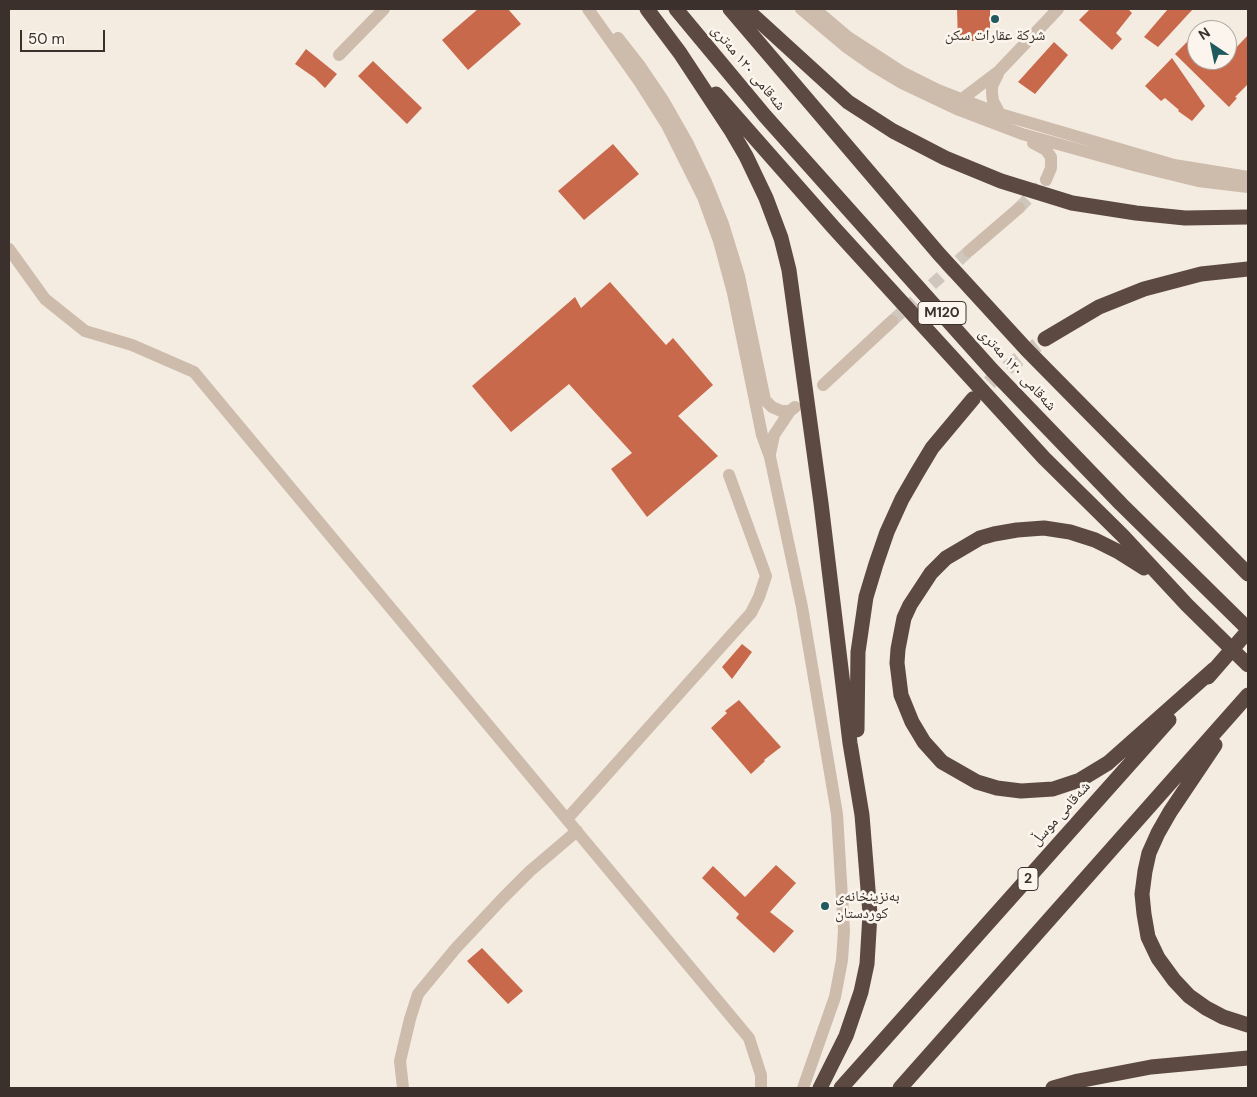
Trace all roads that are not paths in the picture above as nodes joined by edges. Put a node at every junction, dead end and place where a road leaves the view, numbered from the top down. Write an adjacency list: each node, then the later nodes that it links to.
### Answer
1 (384, 9): 12 (street)
2 (588, 9): 29 (street)
3 (596, 9): 29 (street)
4 (646, 9): 11 (highway)
5 (676, 9): 33 (highway, شەقامی ١٢٠ مەتری / M120)
6 (730, 9): 31 (highway, شەقامی ١٢٠ مەتری / M120)
7 (746, 9): 21 (highway)
8 (801, 9): 16 (street)
9 (815, 9): 14 (street)
10 (1058, 9): 13 (street)
11 (680, 53): 32 (highway); 37 (highway)
12 (338, 55)
13 (999, 71): 14 (street); 15 (street)
14 (962, 99): 15 (street)
15 (1000, 114): 17 (street)
16 (1022, 134): 18 (street); 19 (street)
17 (1248, 177)
18 (1046, 180)
19 (1248, 187)
20 (1020, 208): 23 (street)
21 (1248, 217)
22 (9, 249): 38 (street)
23 (969, 251)
24 (1248, 269): 26 (highway)
25 (892, 320): 27 (street)
26 (1045, 339)
27 (823, 385)
28 (973, 399): 37 (highway)
29 (770, 457): 44 (street)
30 (729, 475): 38 (street)
31 (1248, 574)
32 (1187, 605): 34 (highway); 35 (highway)
33 (1248, 630): 35 (highway, شەقامی موسڵ / 2)
34 (1248, 665)
35 (1214, 669): 46 (highway, شەقامی موسڵ / 2)
36 (1247, 696): 40 (highway); 47 (highway)
37 (862, 815): 45 (highway)
38 (567, 819): 39 (street)
39 (577, 831): 42 (street); 43 (street)
40 (1248, 1025)
41 (1248, 1058): 48 (highway)
42 (402, 1088)
43 (761, 1088)
44 (803, 1088)
45 (820, 1088)
46 (841, 1088)
47 (900, 1088)
48 (1053, 1088)

